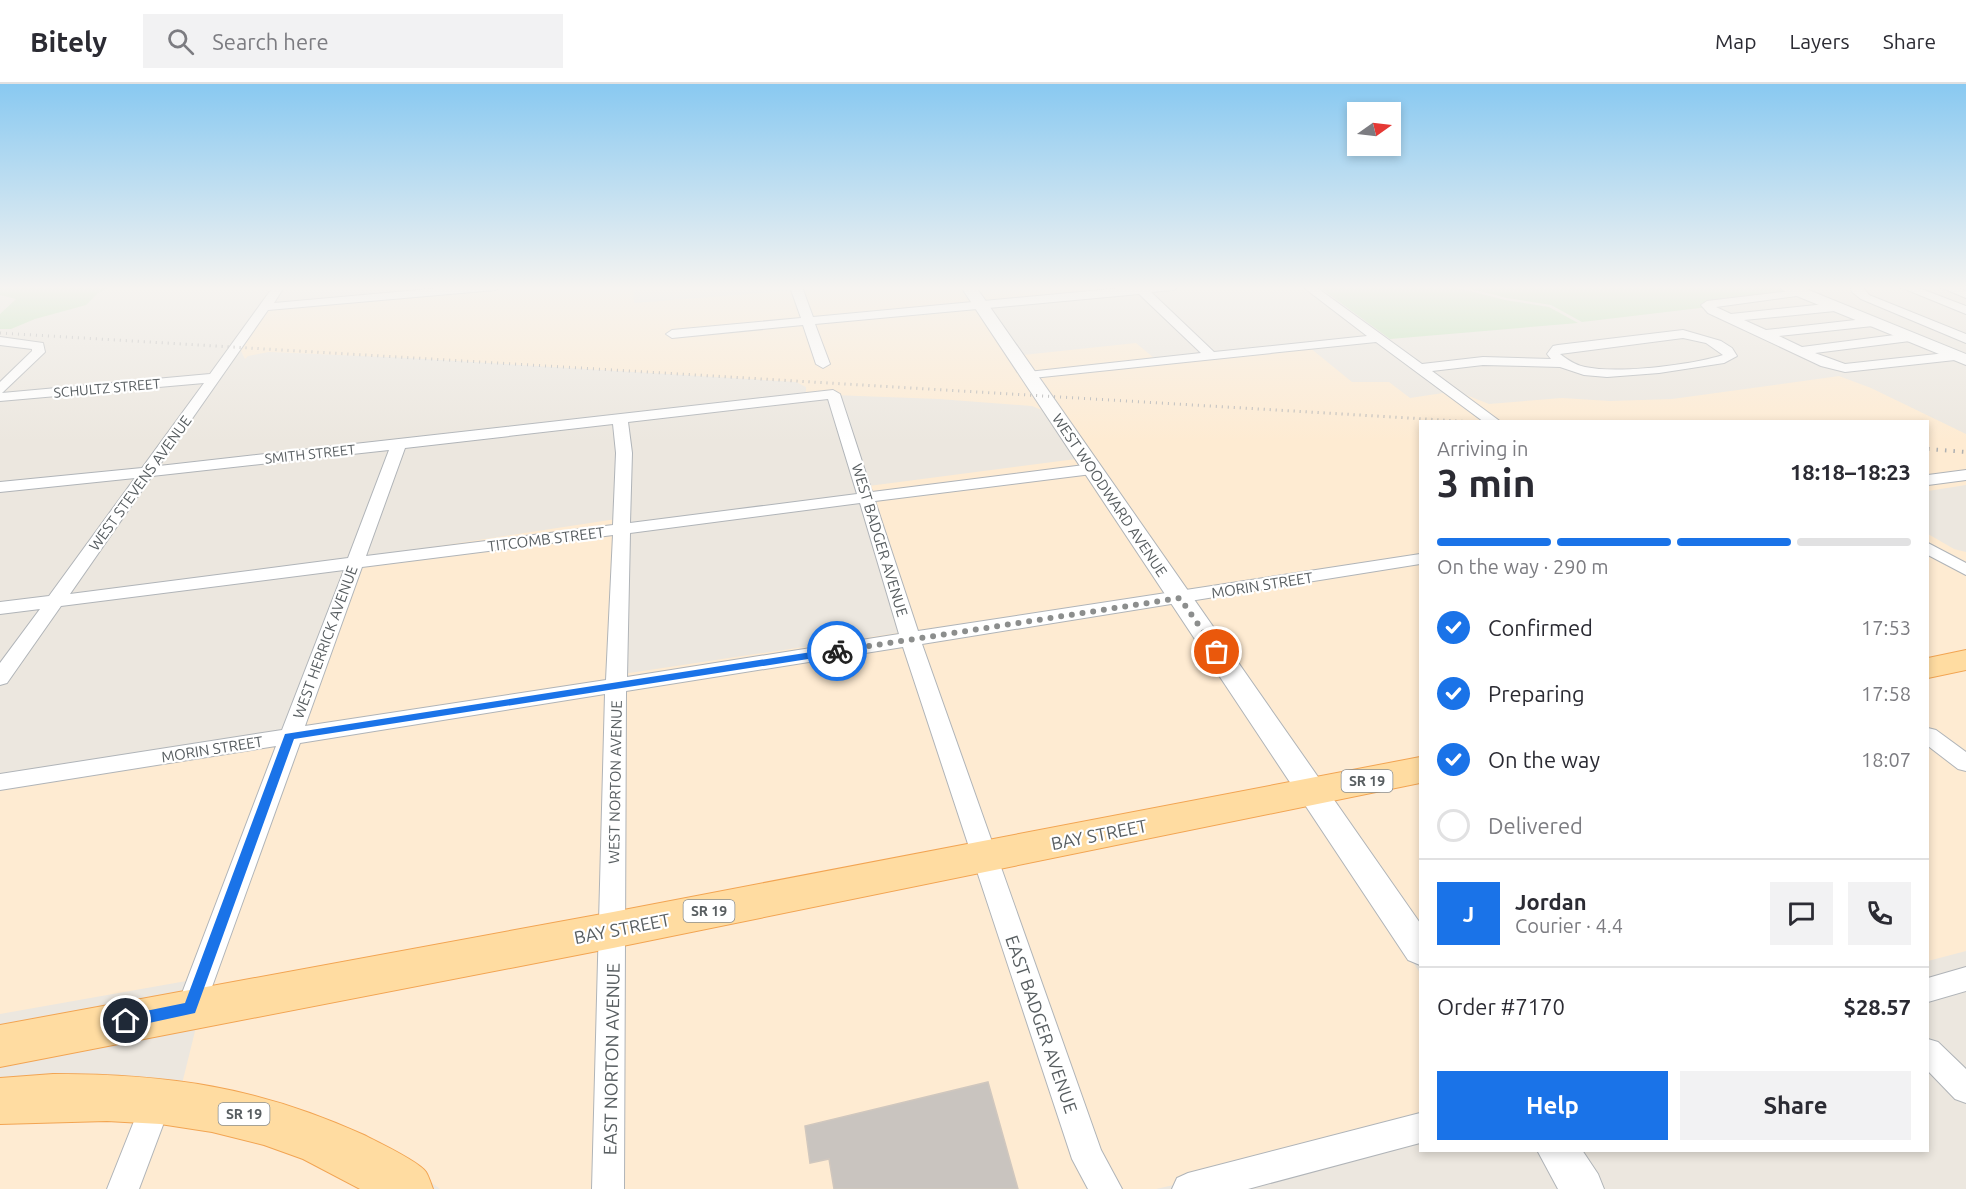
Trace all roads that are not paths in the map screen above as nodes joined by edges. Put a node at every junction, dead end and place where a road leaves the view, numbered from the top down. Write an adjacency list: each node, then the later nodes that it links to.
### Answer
1 (1378, 338): 18 (street)
2 (242, 339): 20 (street, WEST STEVENS AVENUE)
3 (814, 339): 17 (street)
4 (1003, 339): 19 (street, WEST WOODWARD AVENUE)
5 (1193, 339): 15 (street)
6 (1373, 339): 15 (street)
7 (1645, 339): 16 (street)
8 (1705, 339): 16 (street)
9 (1775, 339): 13 (street)
10 (1898, 339): 13 (street)
11 (1914, 339): 14 (street)
12 (0, 341): 21 (street)
13 (1800, 351): 14 (street)
14 (1962, 354)
15 (1211, 356): 19 (street)
16 (1558, 363): 18 (street)
17 (823, 364)
18 (1420, 368): 25 (street)
19 (1028, 376): 27 (street, WEST WOODWARD AVENUE)
20 (214, 378): 23 (street, SCHULTZ STREET); 28 (street, WEST STEVENS AVENUE)
21 (0, 389)
22 (833, 393): 24 (street, SMITH STREET); 32 (street, WEST BADGER AVENUE)
23 (0, 397)
24 (620, 419): 26 (street, SMITH STREET); 33 (street, WEST NORTON AVENUE)
25 (1491, 420)
26 (399, 444): 28 (street, SMITH STREET); 36 (street, WEST HERRICK AVENUE)
27 (1092, 469): 32 (street, TITCOMB STREET); 38 (street, WEST WOODWARD AVENUE)
28 (148, 471): 31 (street, SMITH STREET); 39 (street, WEST STEVENS AVENUE)
29 (1966, 475): 30 (street)
30 (1929, 480)
31 (0, 487)
32 (866, 497): 33 (street, TITCOMB STREET); 41 (street, WEST BADGER AVENUE)
33 (621, 529): 36 (street, TITCOMB STREET); 45 (street, WEST NORTON AVENUE)
34 (1929, 549): 37 (street)
35 (1419, 560): 38 (street, MORIN STREET)
36 (354, 564): 39 (street, TITCOMB STREET); 46 (street, WEST HERRICK AVENUE)
37 (1966, 570)
38 (1180, 598): 41 (street, MORIN STREET); 51 (street, WEST WOODWARD AVENUE)
39 (55, 601): 40 (street, TITCOMB STREET); 44 (street, WEST STEVENS AVENUE)
40 (0, 608)
41 (911, 640): 45 (street, MORIN STREET); 52 (street, WEST BADGER AVENUE)
42 (1966, 660): 43 (main road)
43 (1929, 668)
44 (0, 678)
45 (616, 685): 46 (street, MORIN STREET); 53 (street, WEST NORTON AVENUE)
46 (289, 736): 50 (street, MORIN STREET); 57 (street, WEST HERRICK AVENUE)
47 (1929, 736): 48 (street)
48 (1966, 763)
49 (1419, 770): 51 (main road, BAY STREET / SR 19)
50 (0, 782)
51 (1313, 792): 52 (main road, BAY STREET / SR 19); 54 (street, WEST WOODWARD AVENUE)
52 (985, 857): 53 (main road, BAY STREET / SR 19); 68 (street, EAST BADGER AVENUE)
53 (613, 930): 57 (main road, BAY STREET / SR 19); 67 (street, EAST NORTON AVENUE)
54 (1419, 949)
55 (1966, 979): 56 (street)
56 (1929, 990)
57 (190, 1009): 58 (main road, BAY STREET / SR 19)
58 (0, 1046)
59 (1929, 1053): 60 (street)
60 (1966, 1089)
61 (0, 1101): 62 (main road, SR 19)
62 (158, 1101): 65 (street); 66 (main road, SR 19)
63 (1419, 1128): 69 (street)
64 (1558, 1152): 70 (street)
65 (123, 1189)
66 (407, 1189)
67 (608, 1189)
68 (1106, 1189)
69 (1188, 1189)
70 (1583, 1189)

